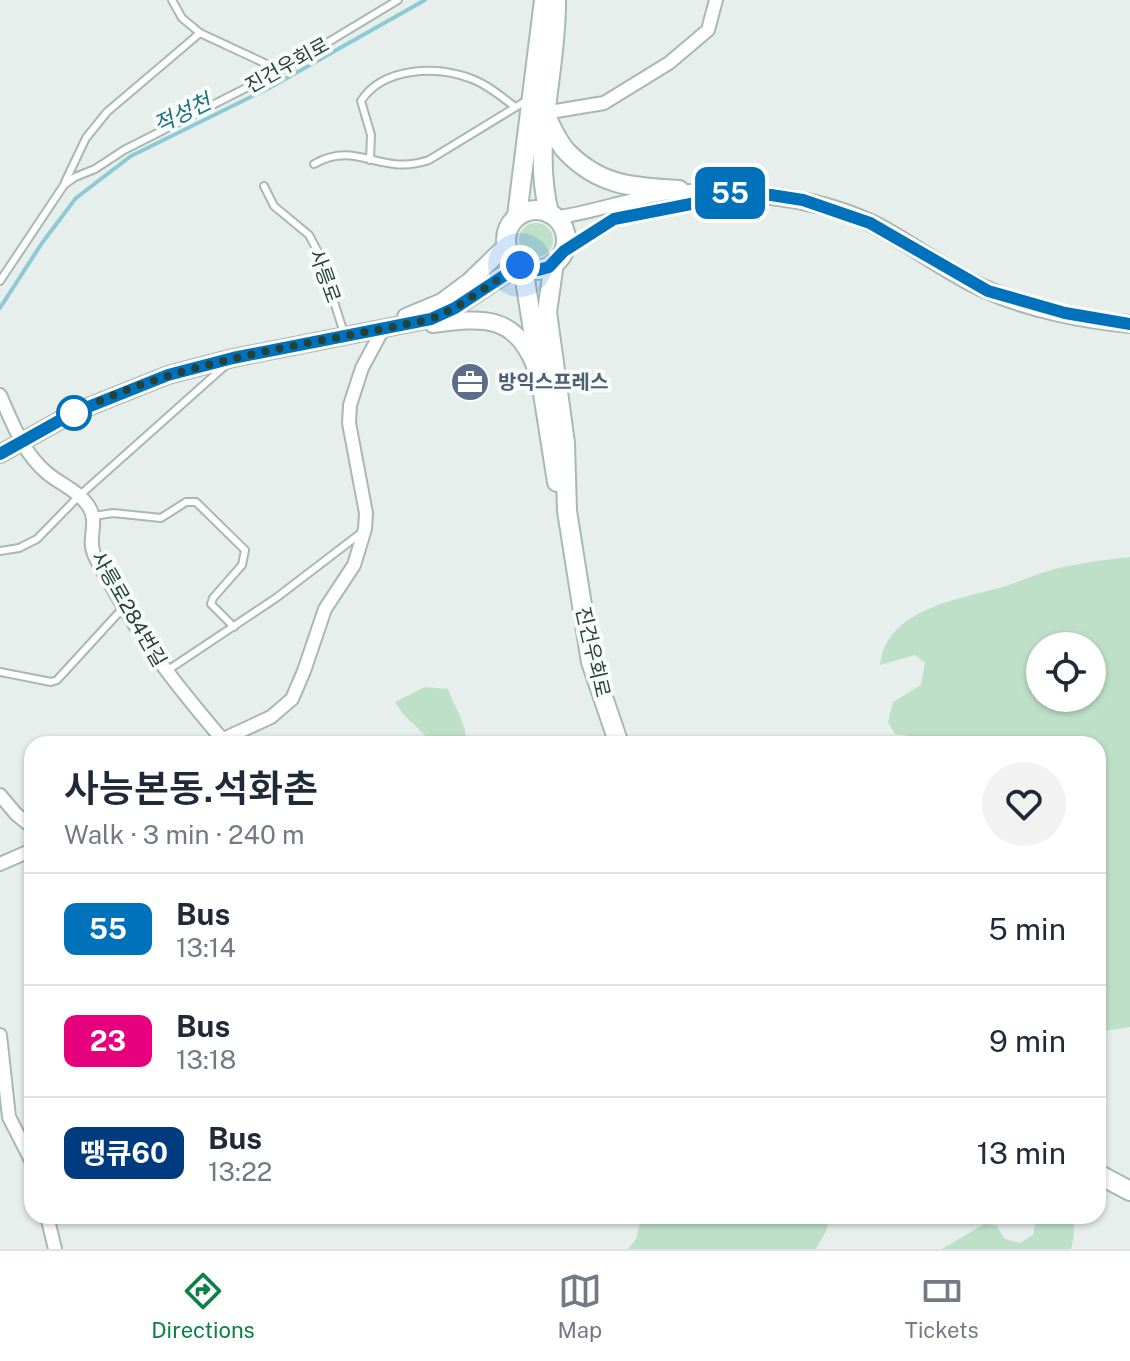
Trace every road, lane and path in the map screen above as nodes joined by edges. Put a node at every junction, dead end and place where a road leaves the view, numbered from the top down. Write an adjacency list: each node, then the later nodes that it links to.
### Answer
1 (172, 0): 6 (lane)
2 (398, 0): 7 (lane, 진건우회로)
3 (544, 0): 8 (main road)
4 (556, 0): 10 (main road)
5 (716, 0): 10 (street)
6 (200, 33): 7 (lane); 13 (lane)
7 (287, 67): 13 (lane, 진건우회로)
8 (532, 97): 9 (lane); 18 (main road)
9 (515, 107): 11 (lane); 11 (lane)
10 (544, 113): 15 (main road); 17 (main road)
11 (370, 160): 12 (lane)
12 (314, 164)
13 (64, 185): 22 (lane, 진건우회로)
14 (264, 186): 25 (lane, 사릉로)
15 (679, 190): 16 (street); 17 (street)
16 (728, 193): 20 (street); 23 (street)
17 (552, 215): 18 (main road); 20 (main road)
18 (517, 216): 19 (main road)
19 (506, 246): 21 (main road); 24 (street)
20 (559, 257): 21 (main road); 32 (main road, 진건우회로)
21 (521, 266): 24 (street); 27 (main road, 진건우회로)
22 (0, 281)
23 (1130, 324)
24 (383, 329): 25 (street); 27 (street); 34 (street)
25 (345, 336): 26 (street)
26 (233, 358): 29 (street); 31 (lane)
27 (541, 384): 32 (main road, 진건우회로)
28 (0, 395): 29 (street)
29 (21, 442): 30 (street); 31 (street)
30 (0, 454)
31 (79, 496): 33 (street); 35 (lane)
32 (567, 511): 42 (main road, 진건우회로)
33 (94, 516): 36 (street, 사릉로284번길); 37 (lane)
34 (365, 529): 37 (lane); 41 (street)
35 (0, 551)
36 (124, 607): 38 (lane); 39 (street, 사릉로284번길)
37 (234, 627): 39 (lane)
38 (0, 672)
39 (165, 672): 40 (street, 사릉로284번길)
40 (213, 736)
41 (230, 736)
42 (616, 736)
43 (0, 795): 44 (street)
44 (24, 820)
45 (24, 854): 46 (street)
46 (0, 864)
47 (0, 1035): 48 (street)
48 (24, 1146)
49 (1106, 1178): 50 (main road)
50 (1130, 1191)
51 (49, 1224): 52 (street)
52 (55, 1249)

